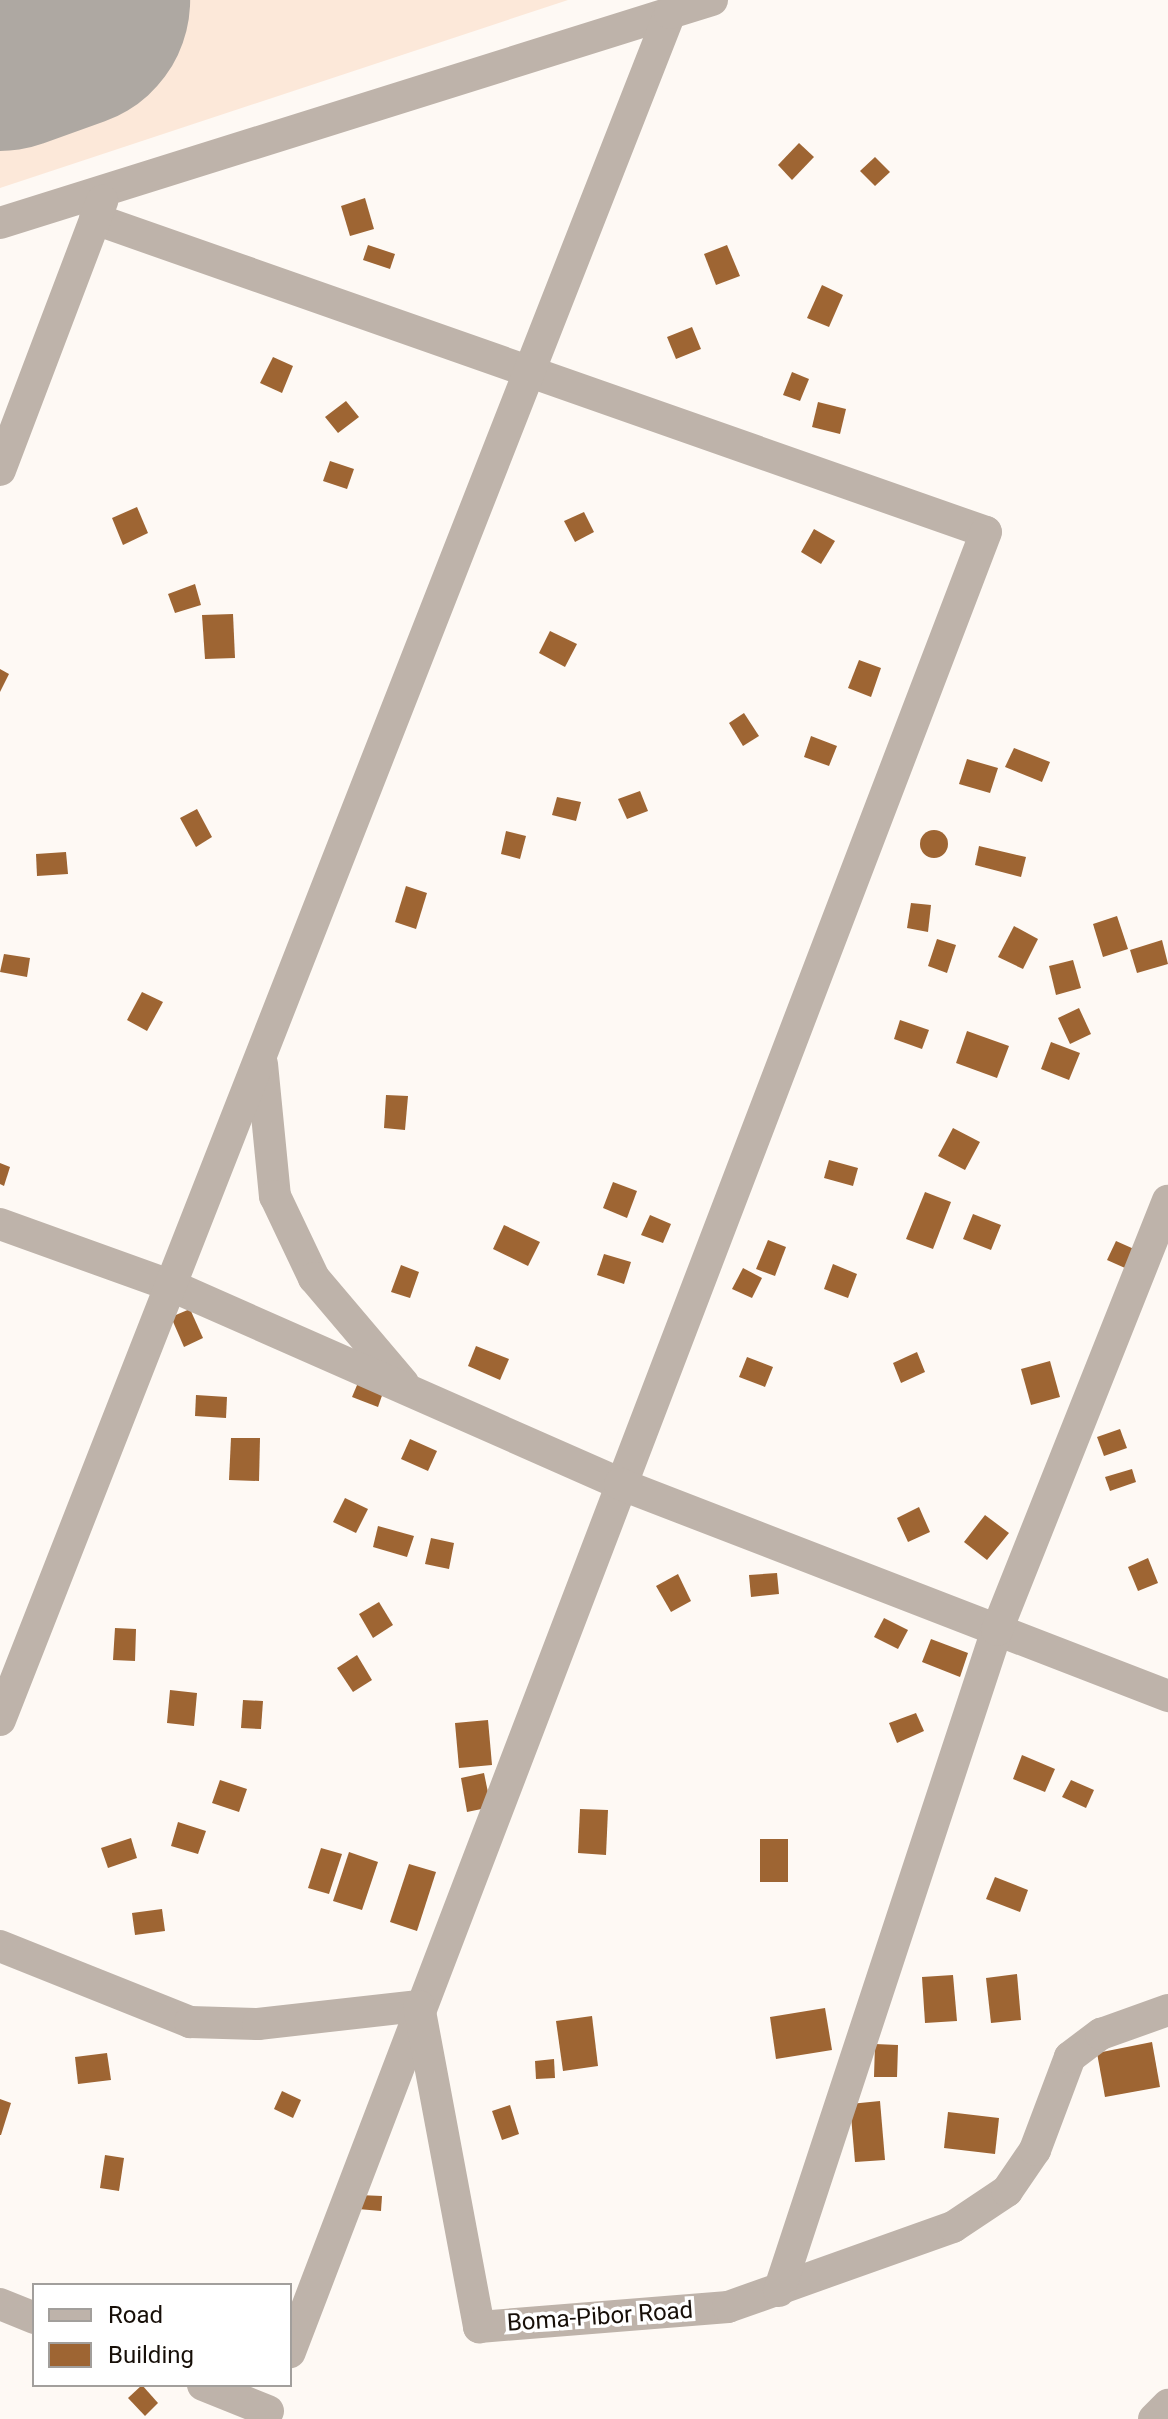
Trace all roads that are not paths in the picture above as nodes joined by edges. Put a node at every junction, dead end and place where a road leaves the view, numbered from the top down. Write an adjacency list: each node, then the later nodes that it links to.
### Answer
1 (712, 0): 2 (street)
2 (670, 13): 3 (street); 6 (street)
3 (107, 187): 4 (street); 5 (street)
4 (95, 219): 6 (street); 7 (street)
5 (0, 223)
6 (529, 373): 8 (street); 13 (street)
7 (0, 470)
8 (261, 1056): 11 (street); 12 (street)
9 (1168, 1201): 14 (street)
10 (0, 1224): 11 (street)
11 (172, 1286): 12 (street); 16 (street)
12 (409, 1391): 13 (street)
13 (620, 1484): 14 (street); 18 (street)
14 (997, 1630): 15 (street); 20 (street)
15 (1168, 1696)
16 (0, 1720)
17 (0, 1946): 18 (street)
18 (419, 2006): 20 (street, Boma-Pibor Road); 23 (street)
19 (1168, 2010): 20 (street, Boma-Pibor Road)
20 (779, 2291)
21 (0, 2304): 22 (street)
22 (32, 2317)
23 (292, 2347)
24 (210, 2387): 25 (street)
25 (270, 2405)
26 (1168, 2405): 27 (street)
27 (1154, 2419)

